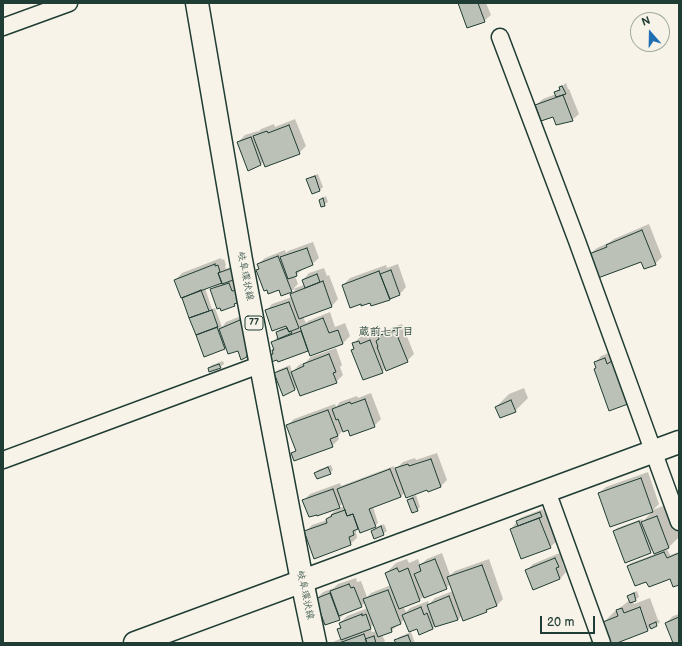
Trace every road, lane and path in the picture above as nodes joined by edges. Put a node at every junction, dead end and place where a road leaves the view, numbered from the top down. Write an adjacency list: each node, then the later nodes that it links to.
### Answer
1 (69, 3): 3 (street)
2 (197, 3): 5 (main road, 岐阜環状線 / 77)
3 (3, 27)
4 (500, 37): 7 (street)
5 (262, 364): 8 (street); 11 (main road, 岐阜環状線 / 77)
6 (679, 442): 7 (main road)
7 (653, 451): 9 (main road); 10 (street)
8 (3, 460)
9 (547, 491): 11 (main road); 14 (street)
10 (679, 522)
11 (302, 581): 12 (main road); 13 (main road, 岐阜環状線 / 77)
12 (135, 643)
13 (315, 643)
14 (602, 643)

